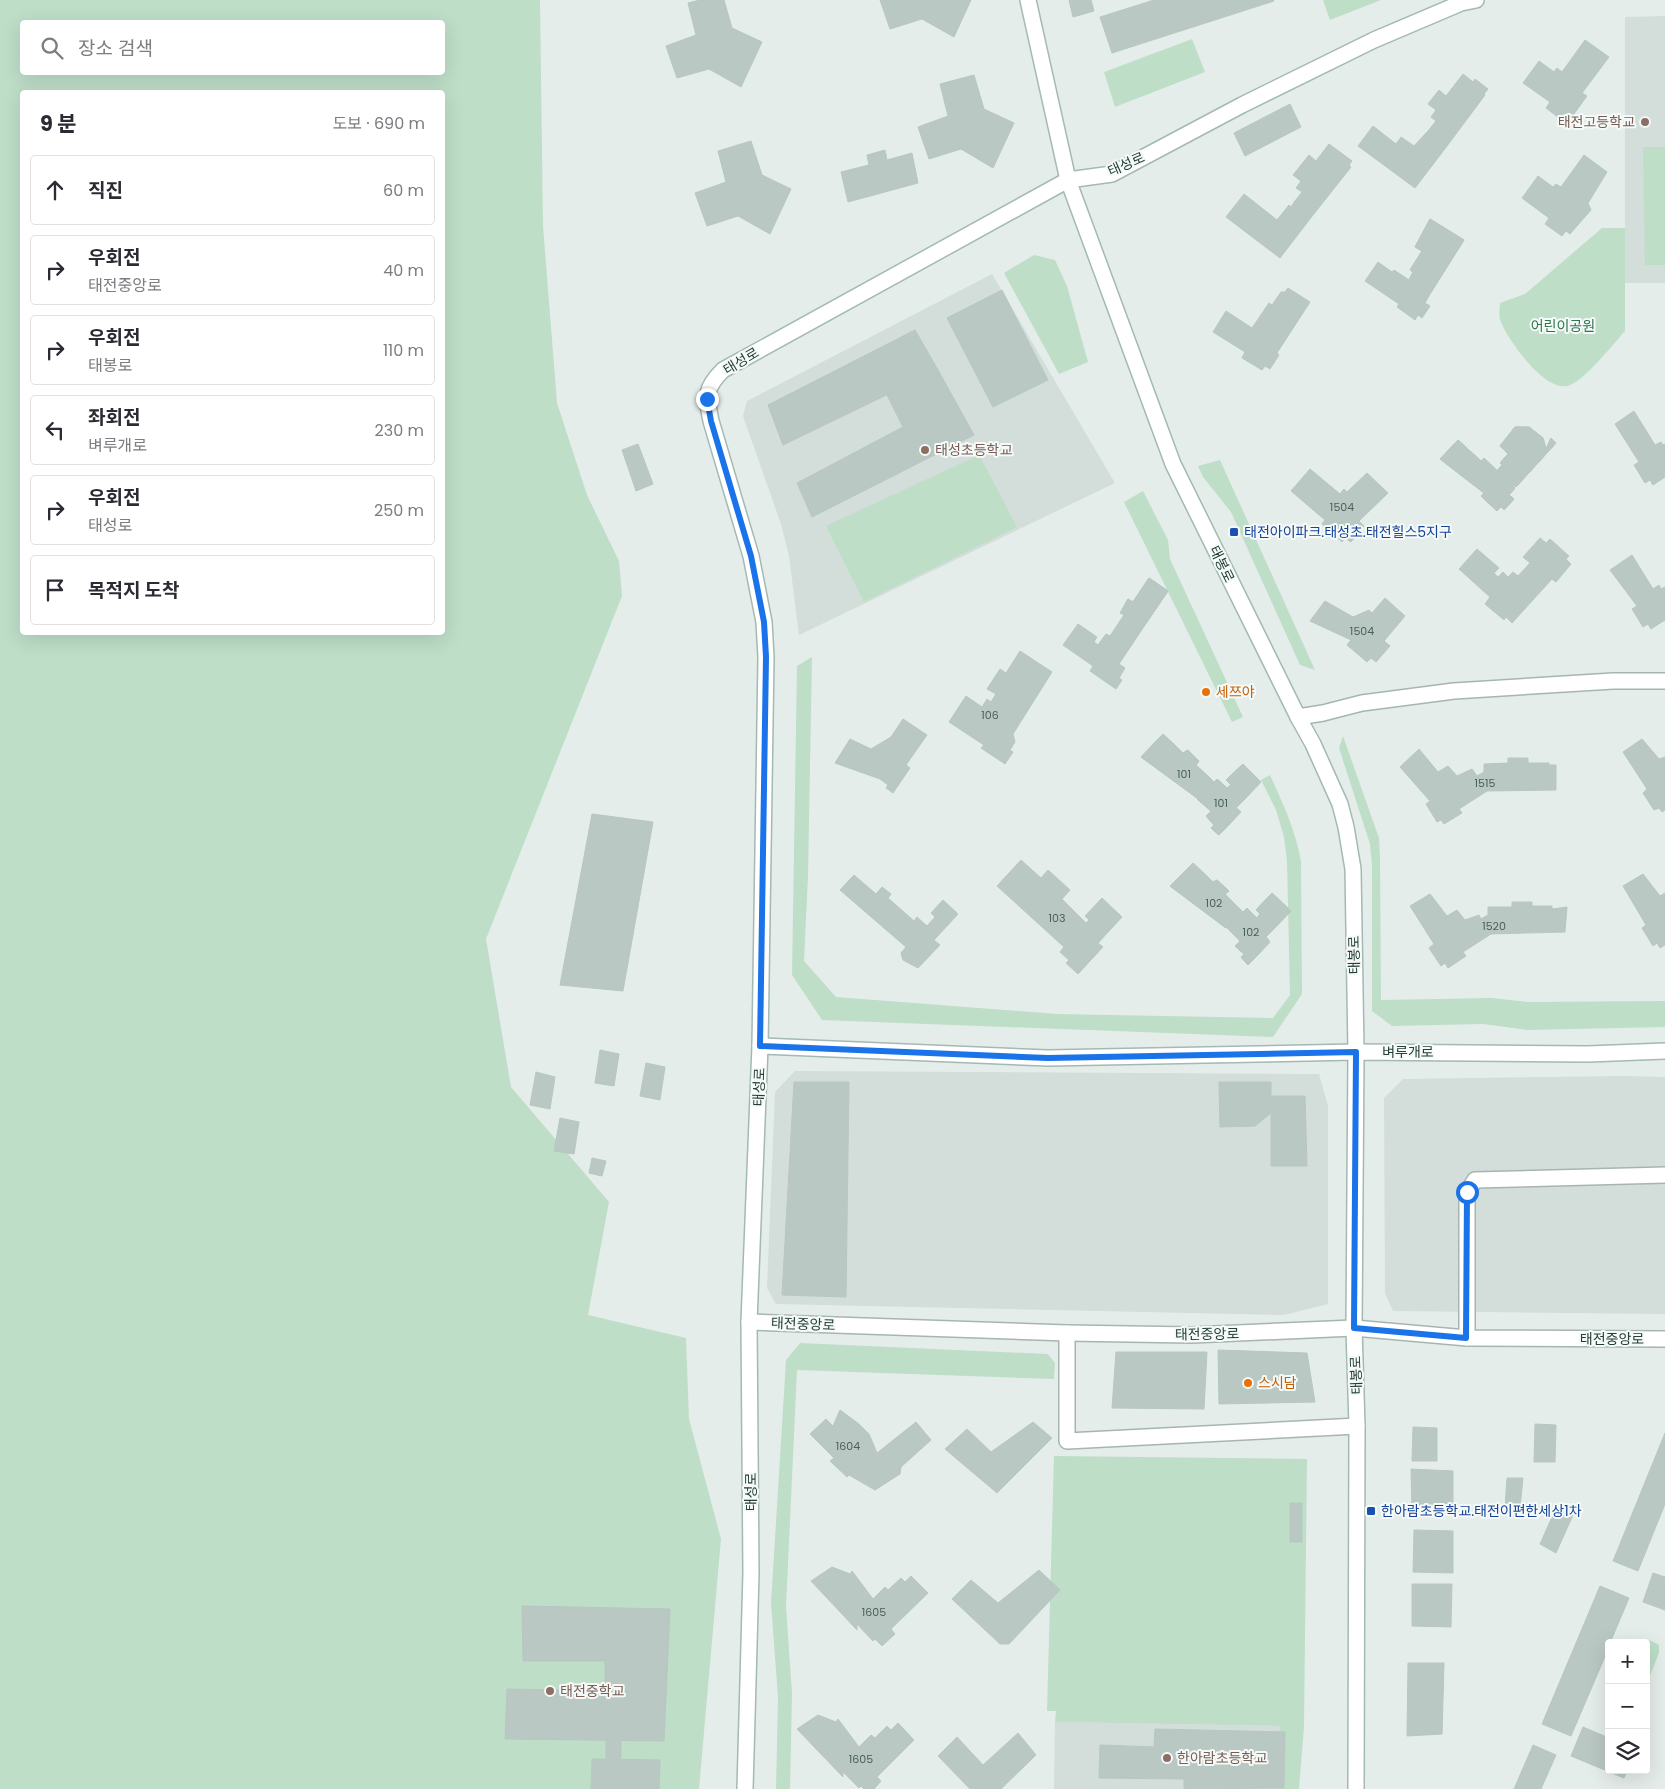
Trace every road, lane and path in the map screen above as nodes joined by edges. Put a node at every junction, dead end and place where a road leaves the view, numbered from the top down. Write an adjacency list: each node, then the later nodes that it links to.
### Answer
1 (1028, 0): 3 (street, 태봉로)
2 (1476, 0): 3 (street, 태성로)
3 (1068, 180): 5 (street, 태봉로); 6 (street, 태성로)
4 (1665, 681): 5 (street)
5 (1298, 717): 8 (street, 태봉로)
6 (760, 1046): 8 (street, 벼루개로); 10 (street, 태성로)
7 (1665, 1051): 8 (street, 벼루개로)
8 (1356, 1052): 11 (street, 태봉로)
9 (1665, 1175): 13 (street)
10 (749, 1322): 12 (street, 태전중앙로); 16 (street, 태성로)
11 (1354, 1328): 12 (street, 태전중앙로); 13 (street, 태전중앙로); 15 (street, 태봉로)
12 (1068, 1333): 15 (street)
13 (1466, 1338): 14 (street, 태전중앙로)
14 (1665, 1339)
15 (1357, 1426): 17 (street, 태봉로)
16 (745, 1789)
17 (1356, 1789)

